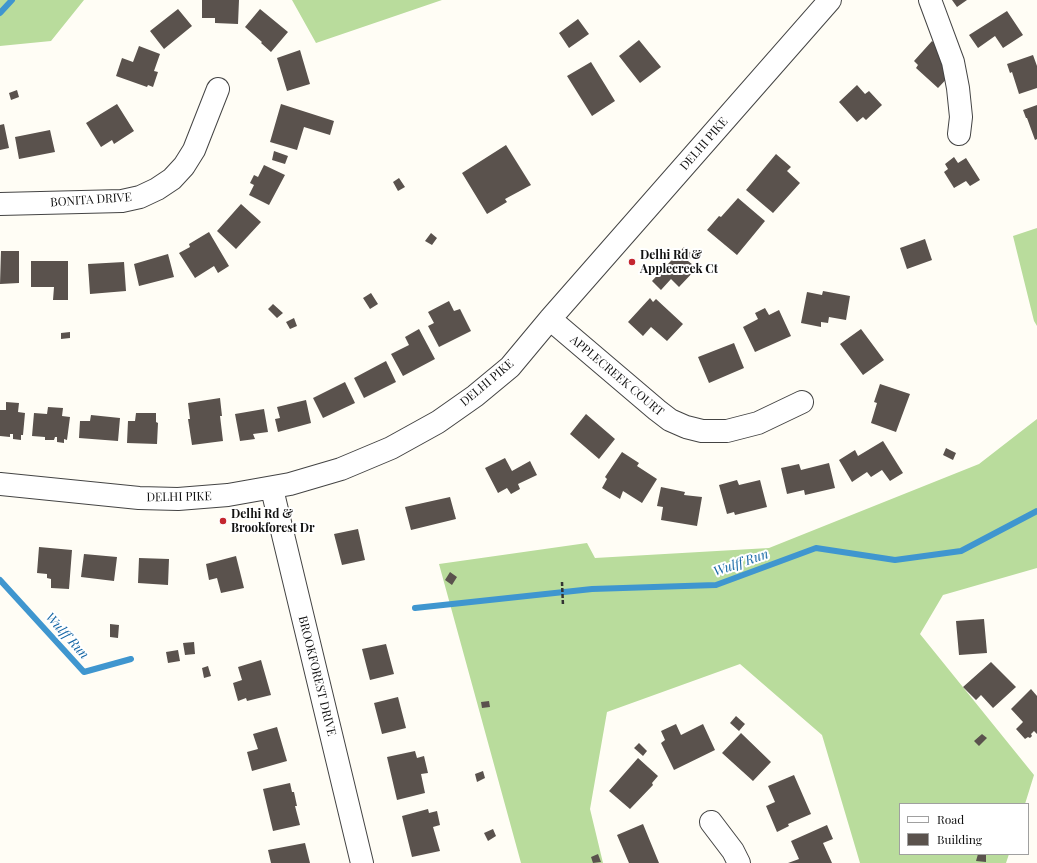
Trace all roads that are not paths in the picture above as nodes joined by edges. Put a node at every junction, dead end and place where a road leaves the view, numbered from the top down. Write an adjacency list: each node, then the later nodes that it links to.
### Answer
1 (830, 0): 6 (street, DELHI PIKE)
2 (930, 0): 4 (street)
3 (218, 89): 5 (street, BONITA DRIVE)
4 (959, 134)
5 (0, 204)
6 (550, 319): 7 (street, APPLECREEK COURT); 9 (street, DELHI PIKE)
7 (802, 402)
8 (0, 484): 9 (street, DELHI PIKE)
9 (272, 488): 11 (street, BROOKFOREST DRIVE)
10 (710, 822): 12 (street)
11 (362, 863)
12 (739, 863)

